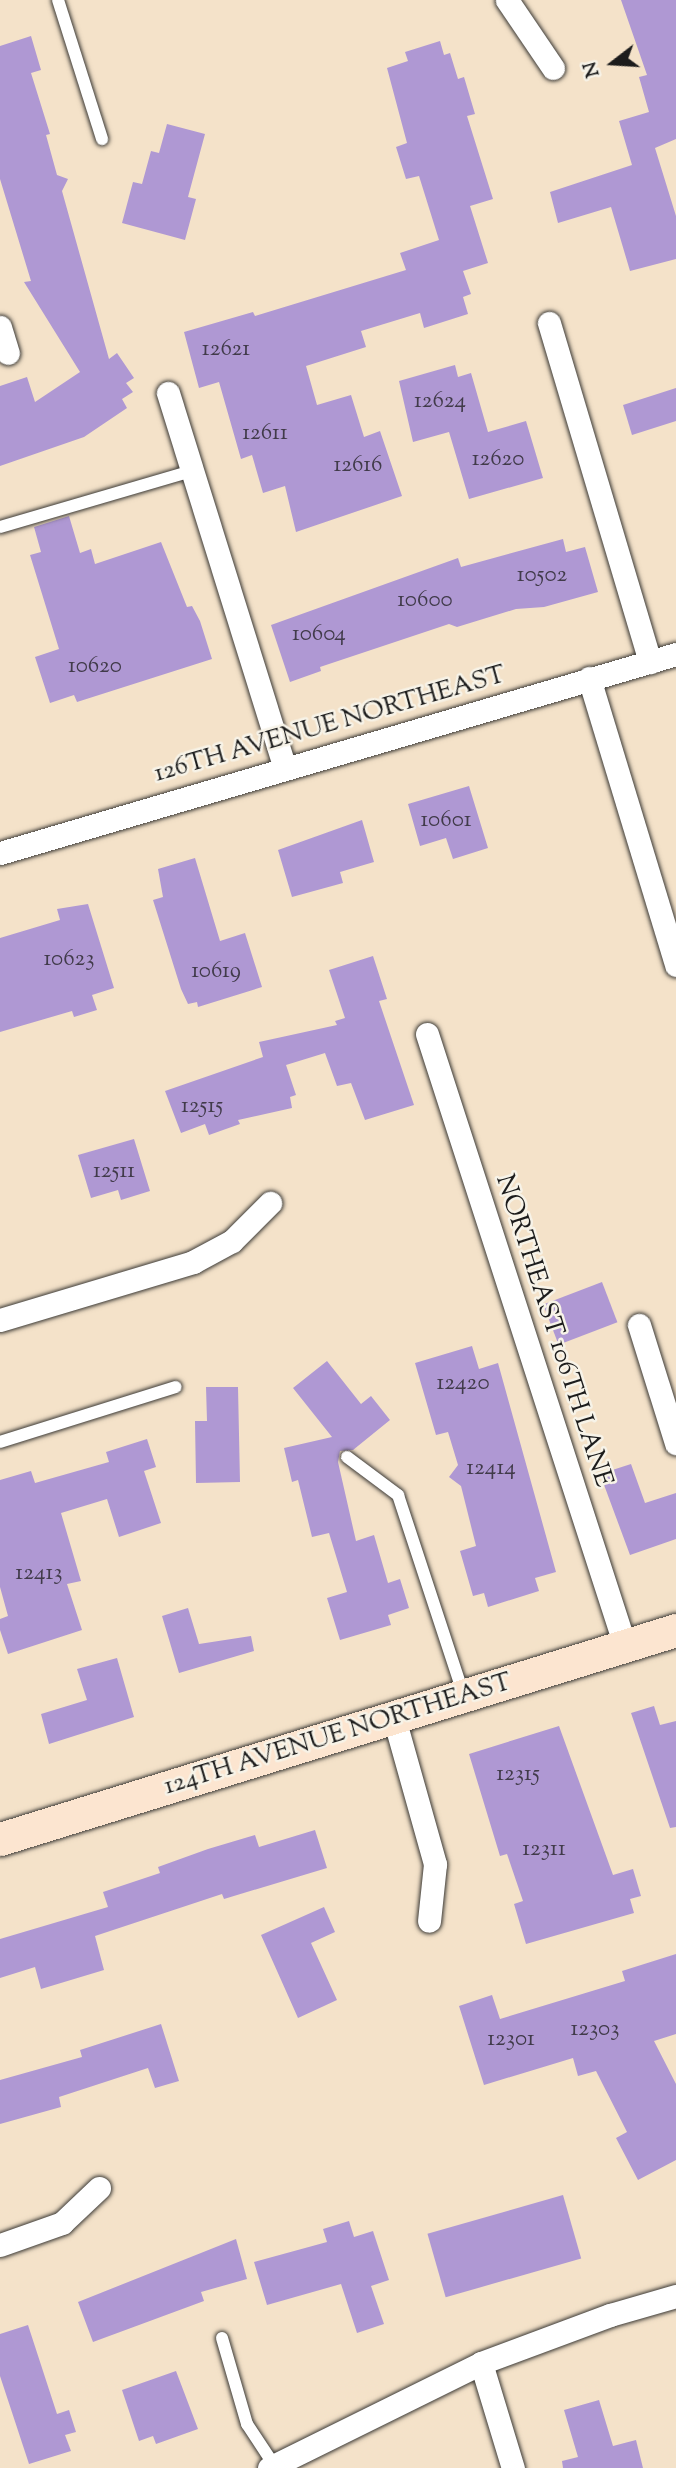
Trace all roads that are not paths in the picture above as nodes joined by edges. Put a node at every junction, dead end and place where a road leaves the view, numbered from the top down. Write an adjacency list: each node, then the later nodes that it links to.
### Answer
1 (58, 0): 4 (lane)
2 (507, 0): 3 (street)
3 (554, 68)
4 (102, 139)
5 (549, 323): 12 (street)
6 (0, 327): 7 (street)
7 (8, 352)
8 (168, 393): 9 (street)
9 (191, 471): 10 (lane); 14 (street)
10 (0, 527)
11 (676, 654): 12 (street, 126TH AVENUE NORTHEAST)
12 (650, 662): 13 (street, 126TH AVENUE NORTHEAST)
13 (589, 678): 14 (street, 126TH AVENUE NORTHEAST); 16 (street)
14 (284, 766): 15 (street, 126TH AVENUE NORTHEAST)
15 (0, 853)
16 (676, 965)
17 (427, 1034): 26 (street, NORTHEAST 106TH LANE)
18 (270, 1203): 19 (street)
19 (0, 1321)
20 (639, 1325): 23 (street)
21 (176, 1387): 22 (lane)
22 (0, 1441)
23 (676, 1443)
24 (347, 1457): 27 (lane)
25 (676, 1630): 26 (main road, 124TH AVENUE NORTHEAST)
26 (625, 1646): 27 (main road, 124TH AVENUE NORTHEAST)
27 (464, 1696): 28 (main road, 124TH AVENUE NORTHEAST)
28 (394, 1718): 29 (main road, 124TH AVENUE NORTHEAST); 30 (street)
29 (0, 1839)
30 (429, 1921)
31 (99, 2188): 32 (street)
32 (0, 2245)
33 (676, 2296): 35 (street)
34 (222, 2338): 36 (lane)
35 (481, 2363): 36 (street); 37 (street)
36 (272, 2467)
37 (513, 2468)

